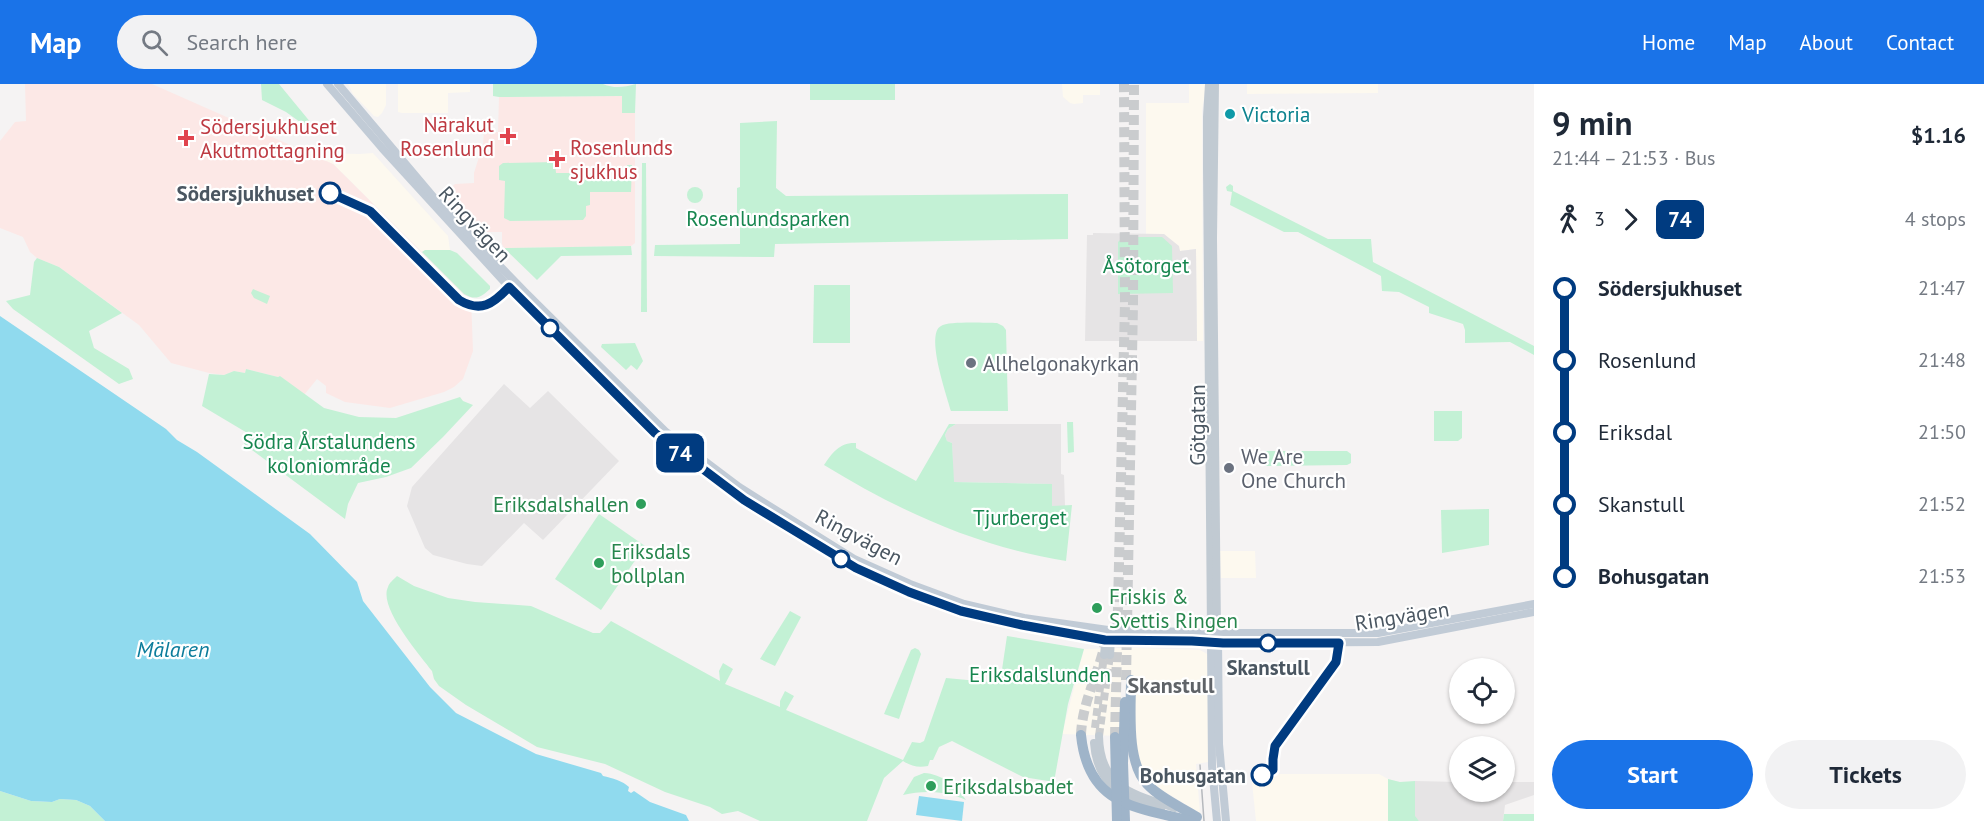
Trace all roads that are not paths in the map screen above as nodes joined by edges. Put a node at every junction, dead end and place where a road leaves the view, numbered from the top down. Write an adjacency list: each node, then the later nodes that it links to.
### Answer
1 (327, 84): 10 (main road, Ringvägen)
2 (338, 84): 7 (main road, Ringvägen)
3 (1209, 84): 8 (street, Götgatan)
4 (1215, 84): 8 (street, Götgatan)
5 (1534, 604): 9 (main road, Ringvägen)
6 (1534, 612): 9 (main road, Ringvägen)
7 (1108, 630): 8 (main road, Ringvägen); 10 (street)
8 (1214, 633): 9 (main road, Ringvägen); 11 (main road, Götgatan)
9 (1339, 638): 11 (main road, Ringvägen)
10 (1108, 640): 11 (main road, Ringvägen); 12 (street)
11 (1214, 642): 18 (main road, Götgatan)
12 (1107, 655)
13 (1128, 680): 17 (highway)
14 (1081, 735): 19 (highway)
15 (1097, 736): 19 (street)
16 (1115, 737): 17 (highway)
17 (1124, 763): 19 (highway); 20 (highway); 21 (highway)
18 (1220, 806): 22 (main road); 23 (main road)
19 (1196, 820)
20 (1117, 821)
21 (1125, 821)
22 (1217, 821)
23 (1226, 821)

